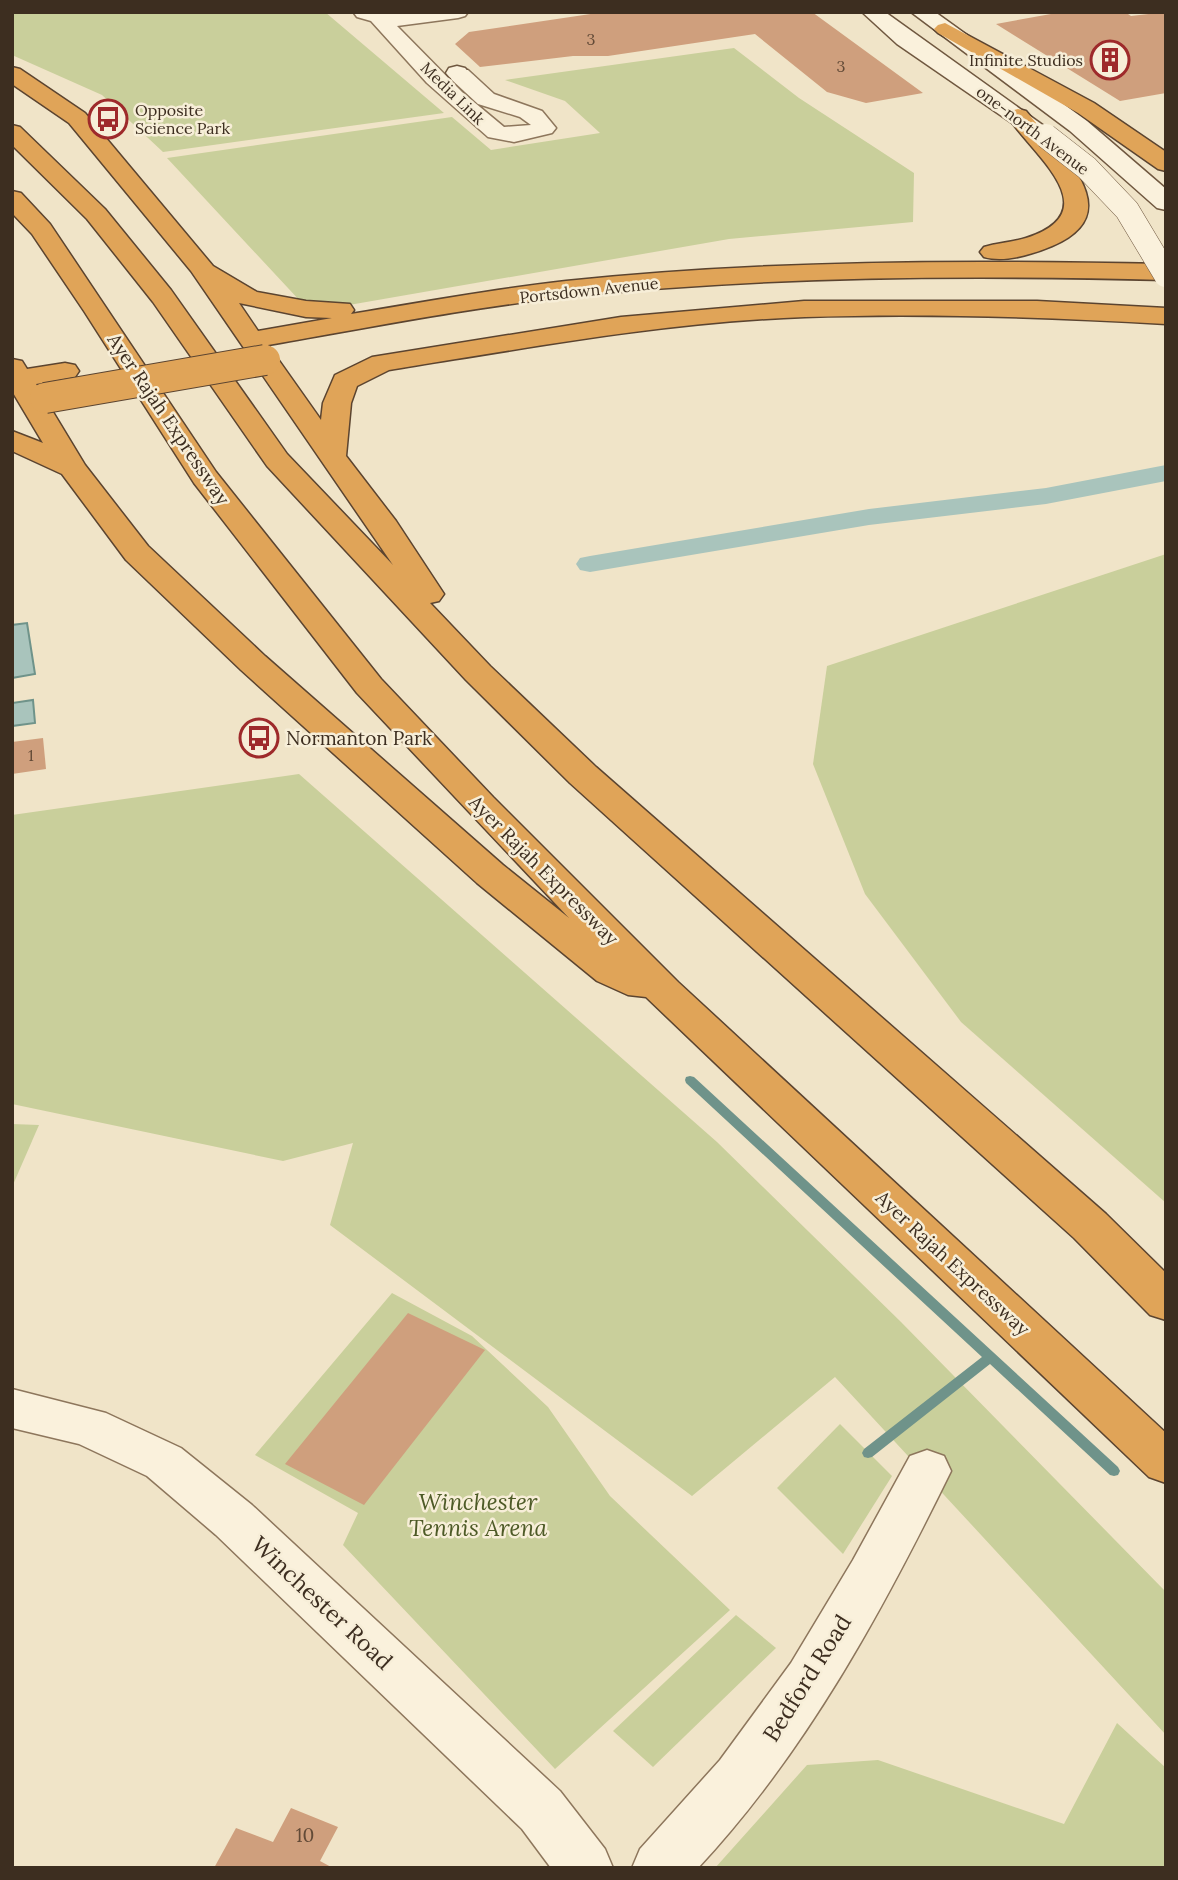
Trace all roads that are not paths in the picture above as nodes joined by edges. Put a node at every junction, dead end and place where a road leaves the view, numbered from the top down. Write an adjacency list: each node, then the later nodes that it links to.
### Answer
1 (458, 12): 5 (street)
2 (873, 12): 8 (street, one-north Avenue)
3 (921, 12): 6 (street, one-north Avenue)
4 (377, 14): 5 (street); 5 (street, Media Link)
5 (429, 16)
6 (945, 29): 10 (highway); 12 (street, one-north Avenue)
7 (12, 75): 13 (highway)
8 (1018, 117): 14 (highway); 15 (street, one-north Avenue, bridge)
9 (12, 132): 26 (highway)
10 (1166, 164)
11 (12, 198): 27 (highway, Ayer Rajah Expressway)
12 (1166, 203)
13 (200, 266): 19 (highway); 20 (highway)
14 (820, 273): 15 (highway, Portsdown Avenue); 16 (highway, Portsdown Avenue)
15 (1166, 273)
16 (611, 295): 17 (highway, Portsdown Avenue); 19 (highway, Portsdown Avenue)
17 (1166, 296)
18 (1166, 316): 21 (highway)
19 (416, 323): 20 (highway, Portsdown Avenue); 21 (highway)
20 (258, 350): 22 (highway, Portsdown Avenue, bridge); 24 (highway)
21 (345, 381): 24 (highway)
22 (23, 386): 25 (highway)
23 (12, 440): 25 (highway)
24 (331, 456): 26 (highway)
25 (72, 468): 27 (highway)
26 (478, 673): 28 (highway)
27 (664, 992): 30 (highway, Ayer Rajah Expressway)
28 (1166, 1302)
29 (12, 1408): 32 (street, Winchester Road)
30 (1166, 1463)
31 (927, 1471): 33 (street, Bedford Road)
32 (585, 1868)
33 (660, 1868)

